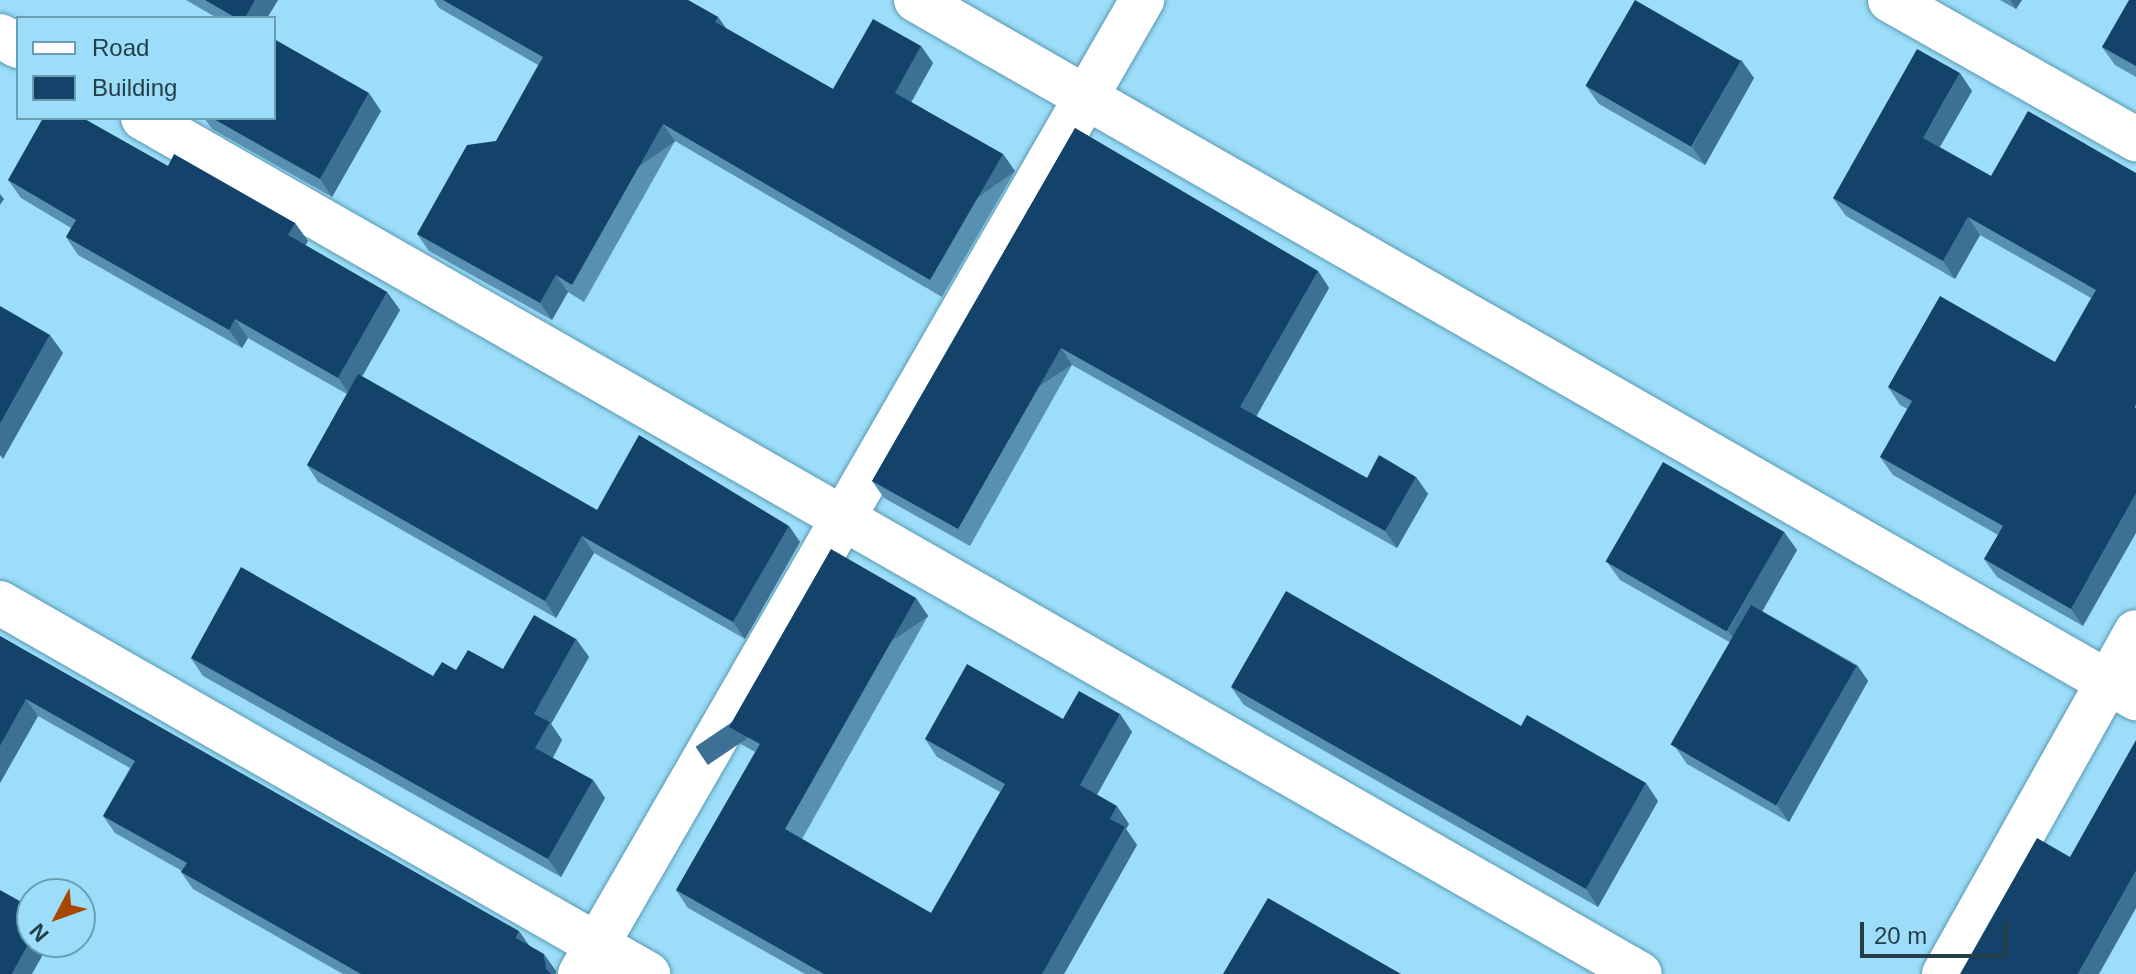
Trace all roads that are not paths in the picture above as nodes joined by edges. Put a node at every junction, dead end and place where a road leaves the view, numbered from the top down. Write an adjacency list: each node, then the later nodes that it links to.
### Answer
1 (916, 0): 4 (street)
2 (1142, 0): 4 (street)
3 (1890, 0): 6 (street)
4 (1086, 97): 7 (street); 10 (street)
5 (146, 120): 7 (street)
6 (2136, 139)
7 (843, 518): 11 (street); 13 (street)
8 (0, 603): 11 (street)
9 (2136, 632): 10 (street)
10 (2122, 690): 14 (street)
11 (588, 959): 12 (street)
12 (648, 974)
13 (1640, 974)
14 (1944, 974)

